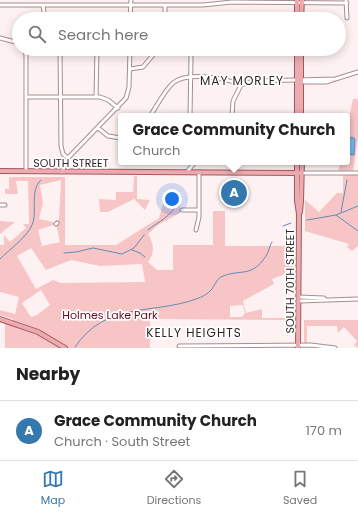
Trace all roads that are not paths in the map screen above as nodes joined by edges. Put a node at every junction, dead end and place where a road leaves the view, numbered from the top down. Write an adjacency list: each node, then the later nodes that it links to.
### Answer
1 (56, 0): 12 (street)
2 (131, 0): 7 (street)
3 (194, 0): 11 (street)
4 (237, 1): 5 (street); 11 (street)
5 (299, 2): 6 (street); 16 (main road); 17 (main road)
6 (346, 2): 18 (street)
7 (131, 4): 10 (street); 12 (street); 14 (street)
8 (0, 5): 9 (street)
9 (43, 5): 12 (street); 13 (street)
10 (165, 5): 11 (street); 15 (street)
11 (194, 5)
12 (56, 6)
13 (44, 12)
14 (130, 12)
15 (165, 12)
16 (298, 12)
17 (301, 12)
18 (347, 18)
19 (0, 38): 20 (street)
20 (12, 41)
21 (26, 56): 34 (street)
22 (60, 56): 35 (street)
23 (97, 56): 36 (street)
24 (130, 56): 29 (street)
25 (152, 56): 29 (street)
26 (190, 56): 31 (street)
27 (298, 56): 32 (main road)
28 (301, 56): 32 (main road)
29 (130, 70): 37 (street)
30 (358, 72): 32 (street)
31 (191, 78): 33 (street); 38 (street); 39 (street)
32 (300, 81): 33 (street); 41 (main road); 42 (main road)
33 (242, 85): 40 (street)
34 (26, 97): 35 (street); 50 (street)
35 (61, 97): 36 (street); 45 (street)
36 (96, 97): 37 (street)
37 (118, 108): 43 (street)
38 (152, 113)
39 (190, 113)
40 (232, 113)
41 (297, 113)
42 (301, 113)
43 (98, 128): 44 (street); 45 (street)
44 (118, 138)
45 (68, 158): 51 (street)
46 (193, 165): 52 (street)
47 (298, 165): 54 (main road, SOUTH 70TH STREET)
48 (301, 165): 54 (main road, SOUTH 70TH STREET)
49 (0, 171): 50 (main road, SOUTH STREET)
50 (26, 171): 51 (main road, SOUTH STREET)
51 (62, 172): 52 (main road, SOUTH STREET)
52 (187, 172): 53 (main road, SOUTH STREET)
53 (199, 172): 54 (main road, SOUTH STREET); 59 (street)
54 (300, 173): 55 (street, SOUTH STREET); 61 (main road, SOUTH 70TH STREET)
55 (358, 173)
56 (0, 205): 57 (street)
57 (5, 205)
58 (182, 210): 59 (street)
59 (199, 210): 60 (street)
60 (196, 230)
61 (298, 299): 62 (street); 67 (main road, SOUTH 70TH STREET)
62 (358, 299)
63 (0, 319): 66 (main road)
64 (178, 346): 67 (street)
65 (322, 347): 67 (street); 68 (street); 69 (street)
66 (65, 348)
67 (299, 348)
68 (318, 348)
69 (335, 348)

